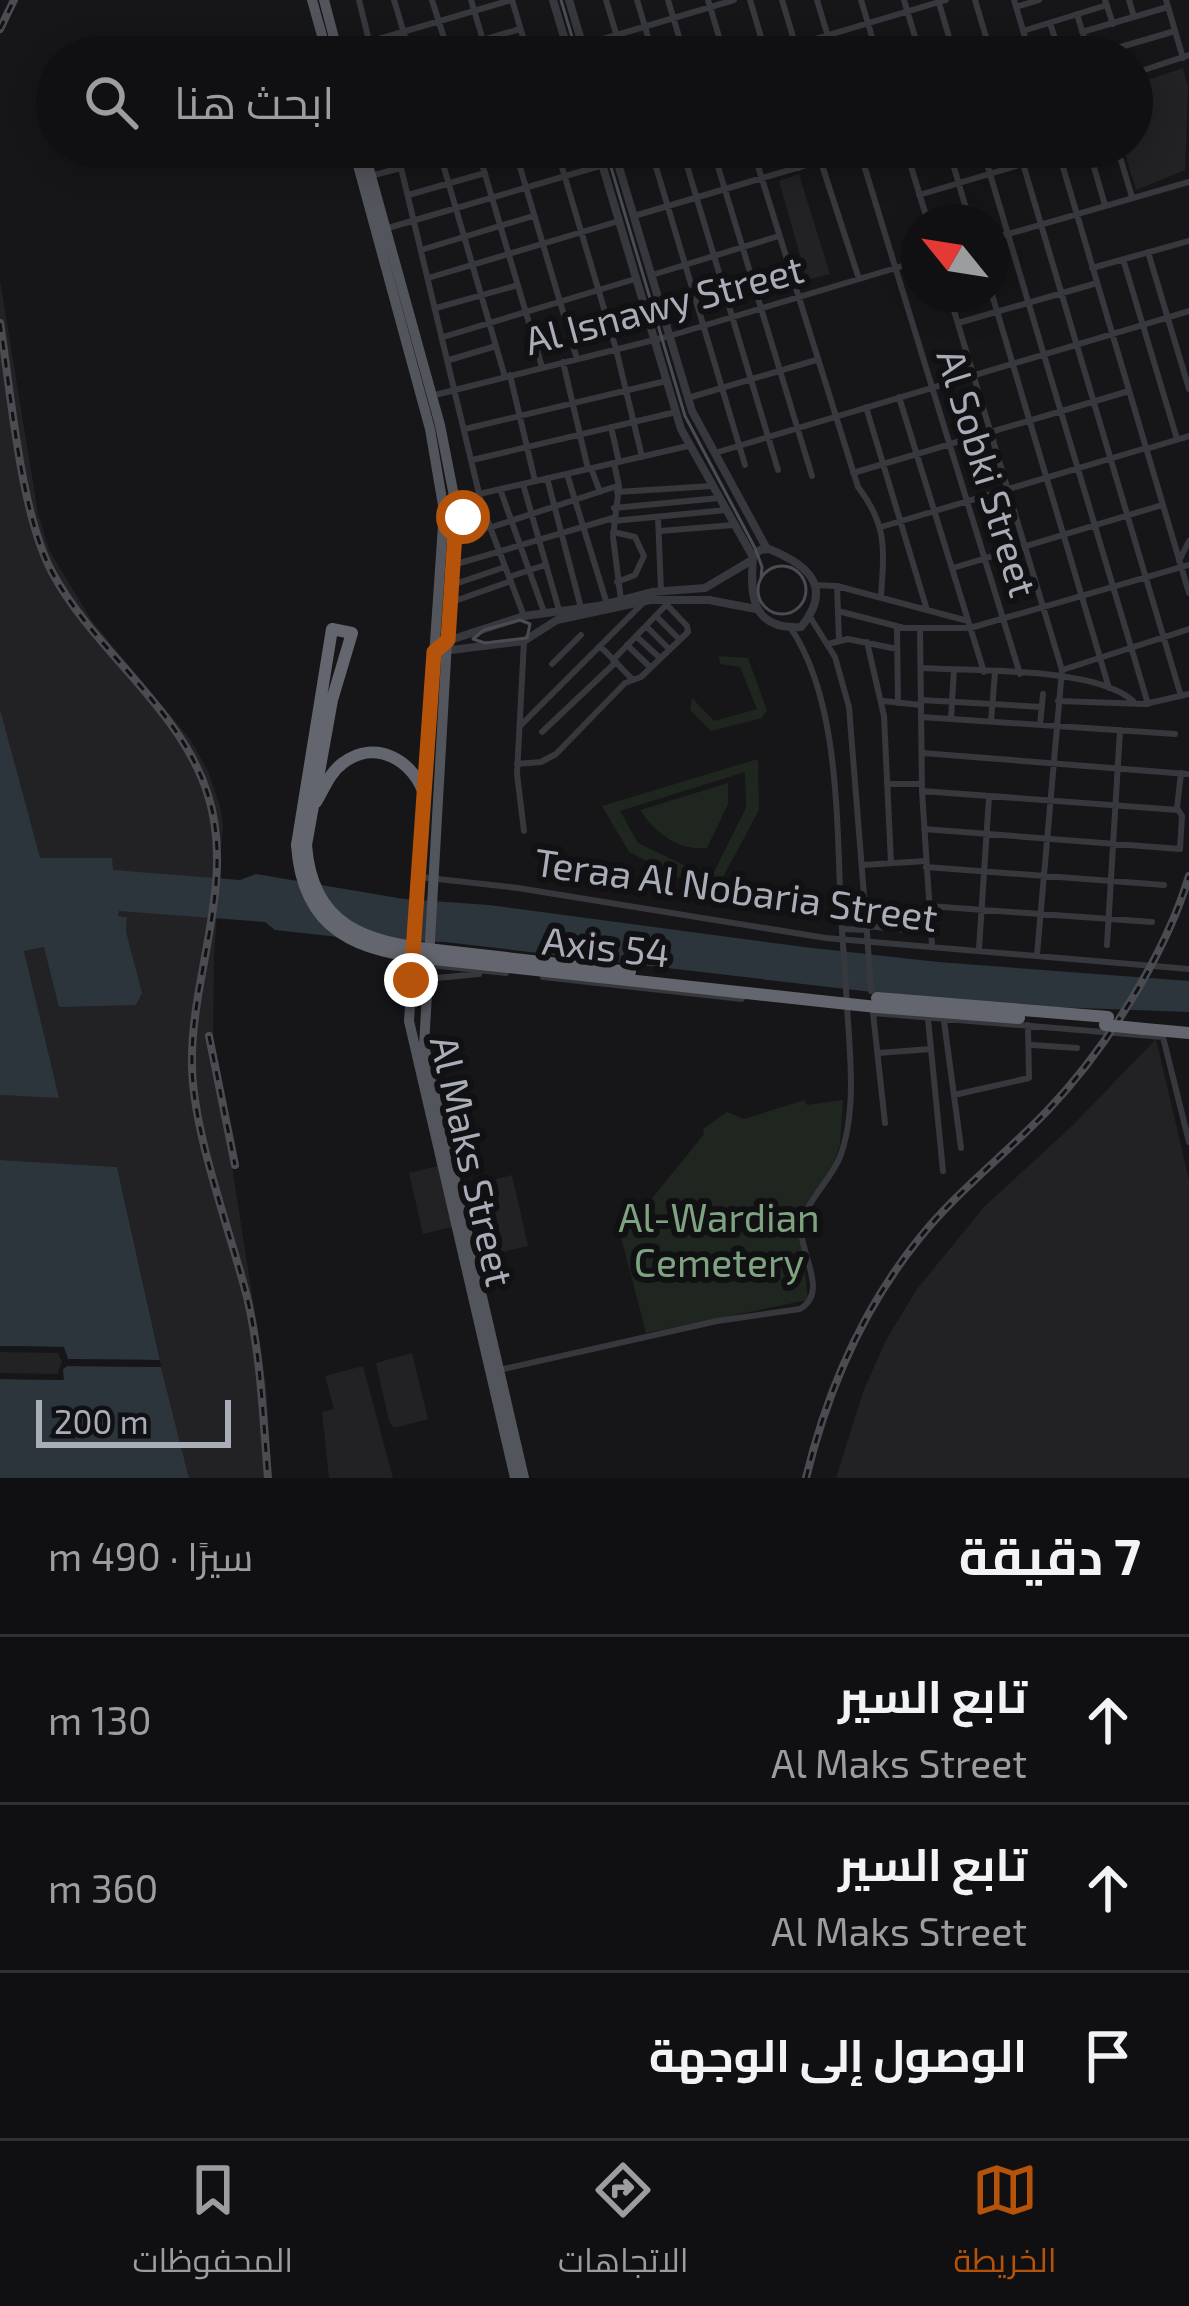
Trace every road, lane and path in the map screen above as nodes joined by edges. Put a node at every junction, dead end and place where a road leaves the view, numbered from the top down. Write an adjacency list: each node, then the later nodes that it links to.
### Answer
1 (312, 0): 44 (main road)
2 (324, 0): 45 (main road)
3 (359, 0): 46 (street)
4 (394, 0): 39 (street)
5 (432, 0): 32 (street)
6 (471, 0): 27 (street)
7 (511, 0): 27 (street); 37 (street)
8 (553, 0): 53 (street)
9 (569, 0): 54 (street)
10 (605, 0): 41 (street)
11 (637, 0): 36 (street)
12 (668, 0): 31 (street)
13 (734, 0): 25 (street)
14 (750, 0): 59 (street)
15 (782, 0): 60 (street)
16 (817, 0): 42 (street)
17 (861, 0): 34 (street)
18 (904, 0): 28 (street)
19 (975, 0): 65 (street)
20 (1039, 0): 23 (street)
21 (1129, 0): 30 (street)
22 (941, 1): 28 (street); 64 (street)
23 (1015, 3): 43 (street)
24 (1106, 3): 29 (street); 35 (street)
25 (709, 4): 31 (street); 58 (street)
26 (1167, 4): 30 (street); 38 (street)
27 (474, 11): 32 (street); 50 (street)
28 (908, 11): 34 (street); 63 (street)
29 (1077, 14): 33 (street); 40 (street)
30 (1134, 17): 35 (street)
31 (674, 18): 36 (street); 57 (street)
32 (439, 21): 39 (street); 49 (street)
33 (1050, 22): 43 (street); 66 (street)
34 (868, 23): 42 (street); 62 (street)
35 (1113, 23): 40 (street)
36 (645, 26): 41 (street); 56 (street)
37 (520, 29): 51 (street); 52 (street)
38 (1175, 31): 68 (street); 69 (street)
39 (404, 32): 47 (street); 48 (street)
40 (1082, 32): 67 (street)
41 (616, 35): 55 (street)
42 (828, 35): 61 (street)
43 (1024, 35)
44 (327, 36)
45 (331, 36)
46 (368, 36)
47 (390, 36)
48 (405, 36)
49 (444, 36)
50 (482, 36)
51 (496, 36)
52 (522, 36)
53 (564, 36)
54 (580, 36)
55 (612, 36)
56 (648, 36)
57 (679, 36)
58 (719, 36)
59 (760, 36)
60 (793, 36)
61 (825, 36)
62 (872, 36)
63 (915, 36)
64 (952, 36)
65 (986, 36)
66 (1054, 36)
67 (1083, 36)
68 (1153, 38)
69 (1186, 56): 70 (street)
70 (1153, 67)
71 (358, 168): 194 (main road, Al Maks Street)
72 (368, 168): 99 (main road, Al Maks Street)
73 (394, 168): 99 (street)
74 (401, 168): 107 (street)
75 (443, 168): 104 (street)
76 (483, 168): 97 (street)
77 (520, 168): 105 (street)
78 (563, 168): 100 (street)
79 (592, 168): 100 (street)
80 (603, 168): 122 (street)
81 (619, 168): 120 (street)
82 (658, 168): 115 (street)
83 (688, 168): 109 (street)
84 (718, 168): 106 (street)
85 (758, 168): 101 (street)
86 (799, 168): 101 (street)
87 (827, 168): 147 (street)
88 (868, 168): 142 (street, Al Sobki Street)
89 (911, 168): 108 (street)
90 (954, 168): 103 (street)
91 (988, 168): 98 (street)
92 (1010, 168): 98 (street)
93 (1024, 168): 123 (street)
94 (1063, 168): 118 (street)
95 (1094, 168): 116 (street)
96 (1123, 168): 110 (street)
97 (484, 173): 104 (street); 111 (street)
98 (990, 174): 103 (street); 114 (street)
99 (370, 176): 125 (main road, Al Maks Street)
100 (565, 176): 105 (street); 126 (street)
101 (762, 180): 106 (street); 128 (street)
102 (1189, 182): 110 (street)
103 (959, 183): 108 (street); 113 (street)
104 (448, 184): 107 (street); 117 (street)
105 (526, 188): 111 (street); 119 (street)
106 (725, 190): 109 (street); 133 (street)
107 (408, 195): 121 (street)
108 (919, 195): 112 (street)
109 (696, 197): 115 (street); 137 (street)
110 (1132, 197): 116 (street)
111 (492, 198): 117 (street); 124 (street)
112 (922, 204)
113 (965, 204)
114 (999, 204)
115 (667, 206): 120 (street); 140 (street)
116 (1106, 206): 118 (street)
117 (456, 208): 121 (street); 129 (street)
118 (1076, 214): 123 (street); 143 (street)
119 (534, 216): 124 (street); 132 (street)
120 (634, 216): 144 (street)
121 (414, 220): 125 (street); 134 (street)
122 (619, 221): 126 (street); 146 (street)
123 (1041, 224): 127 (street); 151 (street)
124 (500, 226): 129 (street); 136 (street)
125 (385, 229): 194 (main road, Al Maks Street)
126 (581, 232): 132 (street); 150 (street)
127 (1009, 234)
128 (779, 236): 133 (street); 153 (street)
129 (464, 237): 134 (street); 139 (street)
130 (1009, 237): 155 (street)
131 (1189, 241): 135 (street)
132 (543, 244): 136 (street); 154 (street)
133 (743, 247): 137 (street); 157 (street)
134 (422, 250): 145 (street)
135 (1148, 252): 138 (street); 164 (street)
136 (508, 254): 139 (street); 149 (street)
137 (714, 256): 140 (street); 163 (street)
138 (1123, 259): 143 (street); 168 (street)
139 (472, 265): 145 (street); 152 (street)
140 (685, 265): 144 (street); 167 (street)
141 (901, 266): 142 (street, Al Isnawy Street)
142 (897, 267): 147 (street, Al Isnawy Street); 188 (street, Al Sobki Street)
143 (1092, 268): 148 (street)
144 (652, 275): 170 (street)
145 (428, 278): 156 (street)
146 (637, 278): 150 (street); 172 (street)
147 (859, 279): 153 (street, Al Isnawy Street)
148 (1097, 283): 151 (street); 169 (street)
149 (518, 285): 152 (street); 160 (street)
150 (598, 290): 154 (street); 175 (street)
151 (1062, 293): 155 (street); 173 (street)
152 (482, 295): 156 (street); 165 (street)
153 (797, 297): 157 (street, Al Isnawy Street); 179 (street)
154 (560, 302): 160 (street); 177 (street)
155 (1028, 303): 158 (street); 176 (street)
156 (436, 308): 171 (street)
157 (761, 308): 163 (street, Al Isnawy Street); 183 (street)
158 (1009, 309)
159 (1189, 311): 164 (street)
160 (526, 312): 165 (street); 182 (street)
161 (955, 312): 166 (street)
162 (997, 312): 166 (street); 181 (street)
163 (732, 316): 167 (street, Al Isnawy Street); 186 (street)
164 (1167, 317): 168 (street); 190 (street)
165 (490, 323): 171 (street); 174 (street)
166 (958, 323): 184 (street)
167 (703, 325): 170 (street, Al Isnawy Street); 189 (street)
168 (1143, 325): 169 (street); 213 (street)
169 (1112, 334): 173 (street); 193 (street)
170 (670, 335): 172 (street, Al Isnawy Street); 196 (street)
171 (443, 337): 178 (street)
172 (655, 339): 175 (street, Al Isnawy Street); 187 (street)
173 (1077, 344): 176 (street); 197 (street)
174 (496, 346): 178 (street); 185 (street)
175 (616, 349): 177 (street, Al Isnawy Street); 192 (street)
176 (1044, 354): 181 (street); 200 (street)
177 (577, 359): 180 (street, Al Isnawy Street)
178 (449, 360): 191 (street)
179 (816, 361): 183 (street); 203 (street)
180 (563, 362): 182 (street, Al Isnawy Street); 198 (street)
181 (1012, 364): 184 (street); 204 (street)
182 (542, 367): 185 (street, Al Isnawy Street)
183 (780, 371): 186 (street); 207 (street)
184 (974, 375): 188 (street); 209 (street)
185 (508, 376): 191 (street, Al Isnawy Street); 202 (street)
186 (751, 380): 189 (street); 212 (street)
187 (668, 381): 192 (street); 201 (street)
188 (933, 387): 195 (street); 214 (street, Al Sobki Street)
189 (722, 388): 196 (street); 216 (street)
190 (1189, 389)
191 (457, 390): 194 (street, Al Isnawy Street); 208 (street)
192 (626, 391): 198 (street); 205 (street)
193 (1129, 391): 197 (street); 218 (street)
194 (427, 397): 257 (main road, Al Maks Street)
195 (899, 397): 199 (street); 220 (street)
196 (688, 398): 219 (street)
197 (1094, 401): 200 (street); 222 (street)
198 (572, 404): 202 (street); 210 (street)
199 (866, 407): 203 (street); 225 (street)
200 (1061, 411): 204 (street); 227 (street)
201 (676, 412): 205 (street); 215 (street)
202 (520, 416): 208 (street); 217 (street)
203 (835, 416): 207 (street); 230 (street)
204 (1030, 420): 209 (street); 233 (street)
205 (633, 422): 206 (street); 221 (street)
206 (611, 427): 210 (street); 224 (street)
207 (797, 428): 212 (street); 232 (street)
208 (465, 429): 223 (street)
209 (991, 432): 214 (street); 238 (street)
210 (580, 434): 217 (street); 228 (street)
211 (1189, 436): 213 (street)
212 (768, 437): 216 (street); 229 (street)
213 (1177, 440): 218 (street)
214 (951, 444): 220 (street); 246 (street, Al Sobki Street)
215 (688, 446): 221 (street); 237 (street)
216 (740, 446): 219 (street); 226 (street)
217 (527, 447): 223 (street); 235 (street)
218 (1146, 448): 222 (street); 248 (street)
219 (712, 454): 274 (street)
220 (917, 454): 225 (street); 253 (street)
221 (642, 457): 224 (street)
222 (1111, 458): 227 (street); 255 (street)
223 (472, 460): 243 (street)
224 (616, 462): 228 (street); 240 (street)
225 (884, 464): 230 (street); 260 (street)
226 (745, 465)
227 (1078, 468): 233 (street); 262 (street)
228 (590, 469): 231 (street); 242 (street)
229 (778, 470)
230 (854, 473): 264 (street)
231 (567, 474): 234 (street); 245 (street)
232 (812, 476)
233 (1046, 476): 238 (street); 269 (street)
234 (547, 478): 235 (street); 249 (street)
235 (535, 481): 236 (street)
236 (523, 484): 239 (street); 254 (street)
237 (712, 486): 241 (street); 244 (street)
238 (1007, 488): 246 (street); 273 (street)
239 (500, 489): 243 (street); 258 (street)
240 (618, 489): 241 (street); 242 (street); 250 (street)
241 (657, 489): 247 (street)
242 (599, 492): 245 (street)
243 (479, 494): 251 (street)
244 (719, 498): 247 (street); 252 (street)
245 (575, 500): 249 (street); 263 (street)
246 (968, 501): 253 (street); 276 (street, Al Sobki Street)
247 (658, 504): 250 (street); 256 (street)
248 (1162, 505): 255 (street); 279 (street)
249 (554, 507): 254 (street); 268 (street)
250 (614, 508): 259 (street)
251 (483, 510): 257 (street); 265 (street)
252 (725, 510): 256 (street); 261 (street)
253 (934, 511): 260 (street); 282 (street)
254 (532, 514): 258 (street); 270 (street)
255 (1127, 515): 262 (street); 284 (street)
256 (658, 516): 259 (street); 266 (street)
257 (450, 519): 280 (main road, Al Maks Street); 328 (main road, Al Maks Street)
258 (512, 520): 265 (street); 272 (street)
259 (613, 520): 263 (street); 267 (street)
260 (901, 521): 264 (street); 306 (street)
261 (734, 525): 266 (street); 277 (street)
262 (1095, 525): 269 (street); 290 (street)
263 (584, 527): 268 (street); 300 (street)
264 (881, 527): 295 (street)
265 (489, 528): 275 (street)
266 (659, 531): 291 (street)
267 (613, 532): 286 (street); 286 (street)
268 (561, 534): 270 (street); 302 (street)
269 (1064, 534): 273 (street); 294 (street)
270 (539, 540): 272 (street); 278 (street)
271 (1189, 541): 279 (street)
272 (520, 545): 275 (street); 283 (street)
273 (1025, 546): 276 (street); 301 (street)
274 (767, 549): 277 (street); 288 (street)
275 (499, 552): 280 (street); 281 (street)
276 (985, 558): 282 (street); 311 (street, Al Sobki Street)
277 (752, 559): 293 (street); 303 (street)
278 (546, 564): 283 (street); 304 (street)
279 (1183, 564): 284 (street); 292 (street)
280 (453, 565): 287 (main road, Al Maks Street)
281 (505, 567): 285 (street); 287 (street)
282 (952, 568): 312 (street)
283 (529, 570): 285 (street); 307 (street)
284 (1146, 577): 290 (street); 320 (street)
285 (510, 579): 298 (street); 309 (street)
286 (617, 582): 296 (street)
287 (452, 585): 298 (main road, Al Maks Street)
288 (814, 585): 289 (street); 308 (street)
289 (837, 586): 295 (street); 305 (street)
290 (1113, 586): 294 (street); 329 (street)
291 (661, 591): 293 (street); 296 (street)
292 (1189, 593)
293 (700, 594): 299 (street); 303 (street)
294 (1082, 596): 301 (street); 334 (street)
295 (881, 597): 306 (street)
296 (621, 600): 300 (street)
297 (645, 601): 299 (street); 321 (street); 327 (street)
298 (450, 602): 328 (main road, Al Maks Street)
299 (670, 602): 310 (street); 322 (street)
300 (607, 604): 302 (street)
301 (1043, 607): 311 (street); 344 (street)
302 (581, 608): 304 (street)
303 (756, 609): 314 (street)
304 (559, 610): 307 (street)
305 (838, 610): 315 (street); 323 (street)
306 (928, 610): 312 (street)
307 (544, 612): 309 (street)
308 (808, 614): 314 (street); 325 (street)
309 (524, 616): 321 (street); 328 (street)
310 (656, 616): 313 (street); 322 (street)
311 (1003, 618): 312 (street); 343 (street, Al Sobki Street)
312 (969, 624): 316 (street); 341 (street)
313 (646, 626): 319 (street); 330 (street)
314 (790, 627): 402 (street)
315 (897, 627): 316 (street); 331 (street)
316 (920, 628): 339 (street)
317 (1189, 629): 320 (street)
318 (581, 635): 332 (street)
319 (636, 636): 326 (street); 333 (street)
320 (1164, 638): 329 (street); 348 (street)
321 (527, 639): 328 (street); 365 (street)
322 (680, 639): 330 (street)
323 (839, 640): 324 (street); 325 (street)
324 (867, 642): 331 (street); 349 (street)
325 (828, 644): 390 (street)
326 (627, 645): 335 (street); 338 (street)
327 (600, 646): 335 (street); 337 (street)
328 (443, 648): 362 (main road, Al Maks Street); 363 (main road, Al Maks Street)
329 (1132, 648): 334 (street); 356 (street)
330 (670, 649): 333 (street)
331 (897, 649): 354 (street)
332 (565, 651): 336 (street); 337 (street)
333 (660, 658): 338 (street)
334 (1100, 658): 344 (street); 346 (street)
335 (614, 661): 345 (street); 367 (street)
336 (552, 664)
337 (580, 666): 365 (street)
338 (650, 668): 345 (street)
339 (921, 668): 340 (street); 352 (street)
340 (955, 670): 341 (street); 353 (street)
341 (984, 672): 342 (street)
342 (995, 673): 343 (street); 355 (street)
343 (1020, 674): 344 (street)
344 (1062, 674): 346 (street); 350 (street)
345 (632, 679): 370 (street)
346 (1109, 688): 351 (street)
347 (1043, 694): 357 (street)
348 (1185, 695): 356 (street)
349 (882, 701): 354 (street); 374 (street)
350 (1058, 701): 351 (street); 364 (street)
351 (1132, 701): 356 (street)
352 (921, 702): 353 (street); 354 (street); 358 (street)
353 (952, 702): 355 (street); 359 (street)
354 (898, 703)
355 (992, 704): 357 (street); 360 (street)
356 (1148, 704)
357 (1042, 707): 361 (street)
358 (921, 717): 359 (street); 369 (street)
359 (951, 719): 360 (street)
360 (991, 721): 361 (street)
361 (1040, 724): 364 (street)
362 (430, 725): 363 (main road); 376 (main road, Al Maks Street)
363 (444, 726): 395 (main road, Al Maks Street)
364 (1056, 726): 366 (street); 371 (street)
365 (518, 728): 370 (street)
366 (1120, 730): 368 (street); 372 (street)
367 (542, 733)
368 (1175, 734)
369 (922, 753): 371 (street); 375 (street)
370 (517, 764): 383 (street)
371 (1053, 764): 372 (street); 378 (street)
372 (1118, 769): 373 (street); 379 (street)
373 (1184, 774): 380 (street)
374 (887, 784): 375 (street); 388 (street)
375 (922, 787): 377 (street); 382 (street)
376 (424, 797): 381 (highway); 394 (main road, Al Maks Street)
377 (989, 797): 378 (street); 384 (street)
378 (1050, 801): 379 (street); 385 (street)
379 (1115, 806): 380 (street); 386 (street)
380 (1178, 810): 386 (street)
381 (310, 814): 387 (highway, Axis 54); 387 (highway, Axis 54)
382 (924, 829): 384 (street); 389 (street)
383 (524, 831)
384 (986, 833): 385 (street); 391 (street)
385 (1047, 838): 386 (street); 392 (street)
386 (1113, 844): 393 (street)
387 (302, 845): 408 (highway, Axis 54, bridge)
388 (891, 863): 389 (street); 390 (street)
389 (926, 864): 391 (street); 397 (street)
390 (863, 865): 403 (street)
391 (984, 871): 392 (street); 398 (street)
392 (1043, 875): 393 (street); 399 (street)
393 (1111, 881): 396 (street); 400 (street)
394 (419, 883): 395 (street, Teraa Al Nobaria Street); 408 (main road, Al Maks Street)
395 (434, 884): 405 (street, Teraa Al Nobaria Street); 408 (main road, Al Maks Street)
396 (1164, 885)
397 (928, 906): 398 (street); 405 (street)
398 (981, 908): 399 (street); 407 (street)
399 (1040, 913): 400 (street); 409 (street)
400 (1108, 918): 401 (street); 406 (street)
401 (1152, 922)
402 (842, 930): 403 (street); 413 (street, bridge)
403 (867, 930): 404 (street); 415 (street, bridge)
404 (916, 931)
405 (932, 945): 407 (street, Teraa Al Nobaria Street)
406 (1107, 945)
407 (979, 949): 409 (street, Teraa Al Nobaria Street)
408 (428, 952): 411 (street); 412 (main road, Al Maks Street); 413 (highway, Axis 54); 428 (main road, Al Maks Street)
409 (1037, 956): 410 (street, Teraa Al Nobaria Street)
410 (1189, 969)
411 (494, 972): 412 (street); 414 (street)
412 (425, 980): 428 (main road, Al Maks Street)
413 (842, 995): 415 (highway, Axis 54, bridge); 430 (street)
414 (742, 999)
415 (875, 1002): 416 (street); 419 (highway, Axis 54, bridge); 423 (street)
416 (928, 1018): 417 (street); 422 (street)
417 (944, 1019): 418 (street); 424 (street)
418 (1028, 1025): 420 (street); 426 (street)
419 (1189, 1029)
420 (1031, 1045): 421 (street); 424 (street)
421 (1077, 1048)
422 (931, 1049): 423 (street); 429 (street)
423 (878, 1053): 425 (street)
424 (954, 1095): 427 (street)
425 (885, 1123)
426 (1189, 1142)
427 (961, 1148)
428 (443, 1151): 430 (main road, Al Maks Street); 431 (main road, Al Maks Street)
429 (944, 1171)
430 (499, 1370): 432 (main road, Al Maks Street)
431 (515, 1478)
432 (524, 1478)

